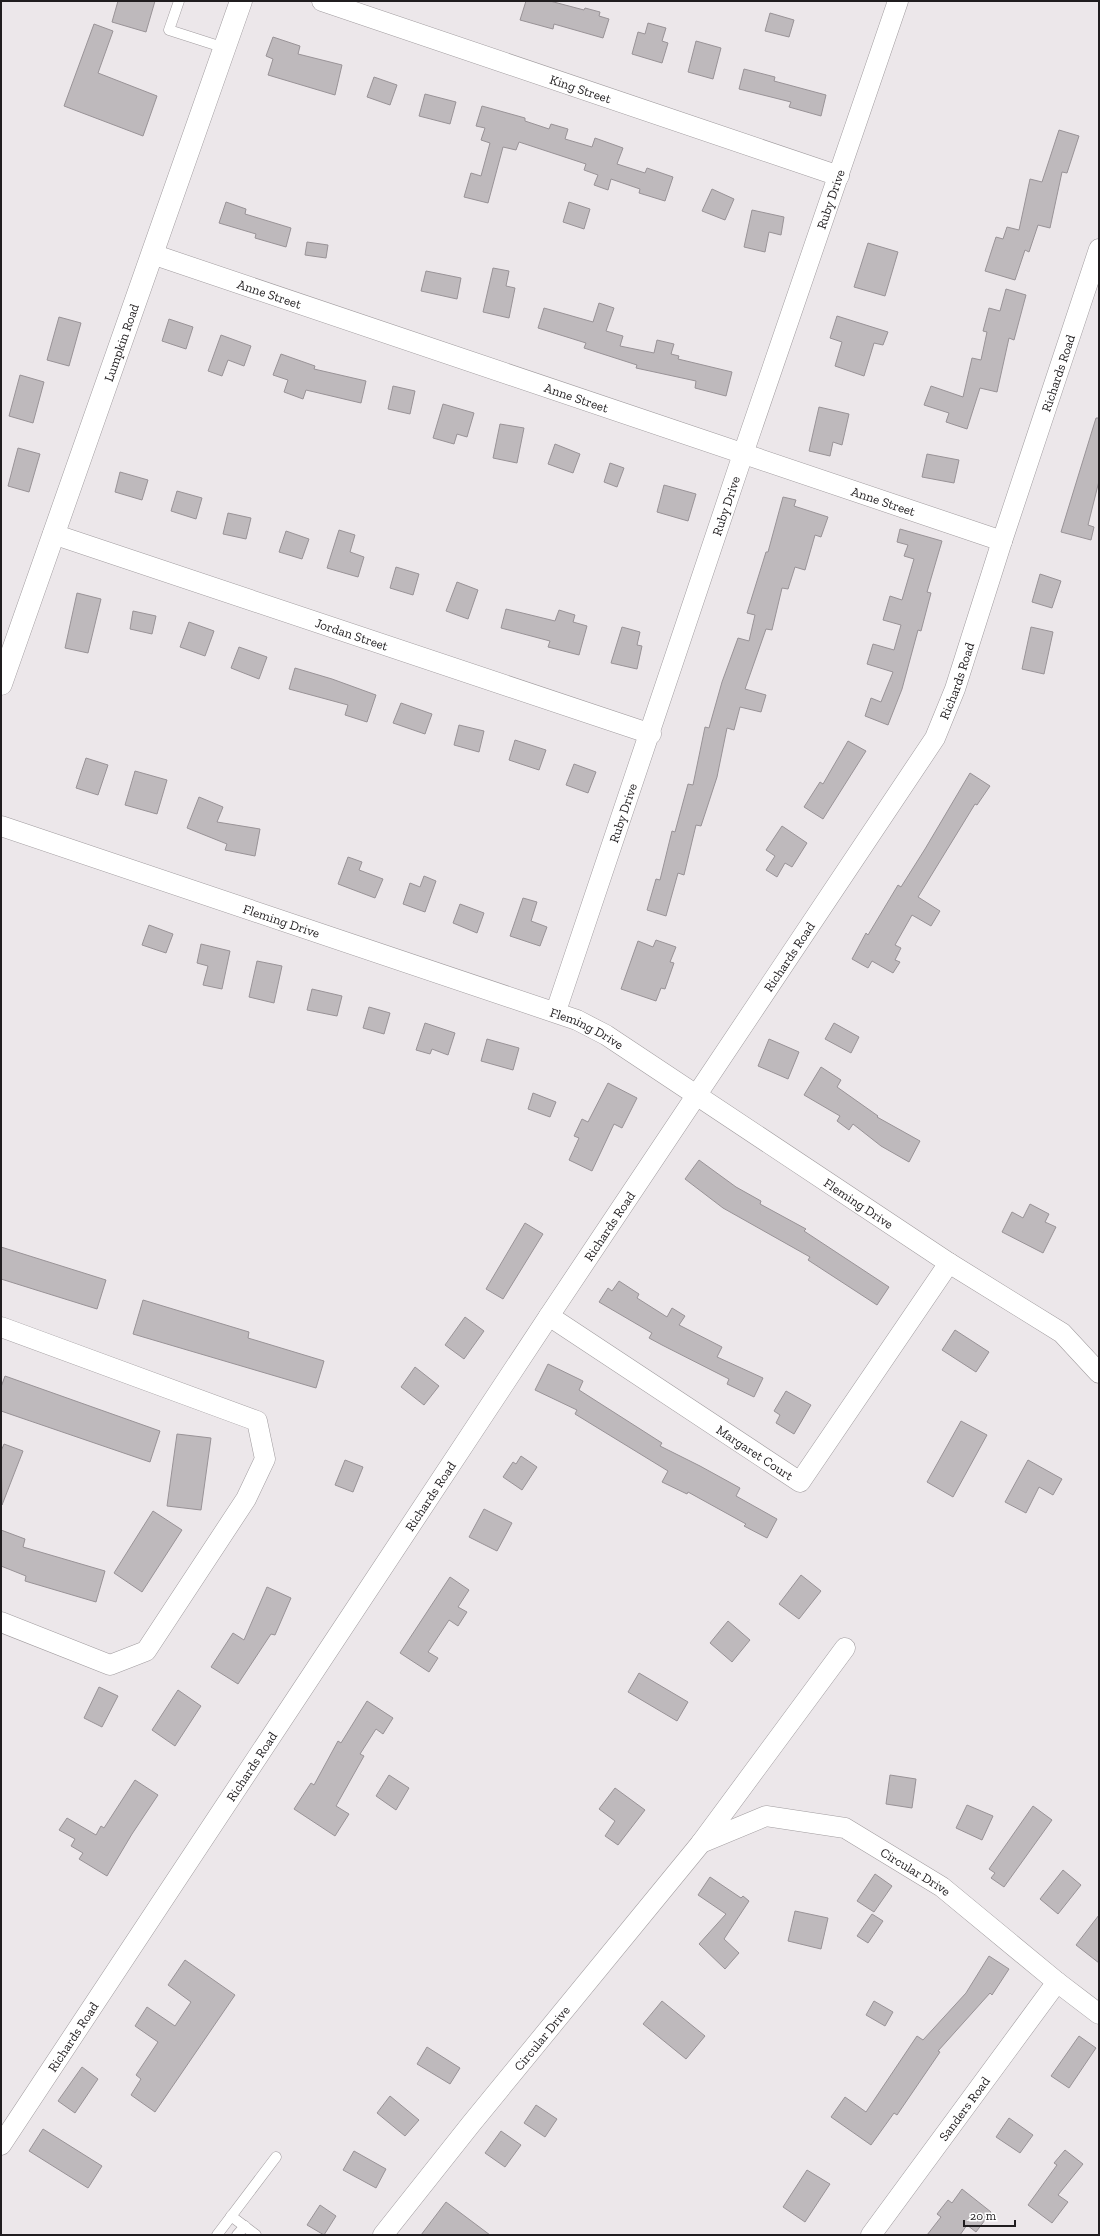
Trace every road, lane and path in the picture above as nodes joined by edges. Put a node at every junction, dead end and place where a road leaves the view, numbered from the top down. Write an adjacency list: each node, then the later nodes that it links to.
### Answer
1 (179, 1): 5 (lane)
2 (241, 1): 5 (main road, Lumpkin Road)
3 (322, 1): 6 (street, King Street)
4 (898, 1): 6 (street, Ruby Drive)
5 (225, 48): 8 (main road, Lumpkin Road)
6 (840, 176): 9 (street, Ruby Drive)
7 (1099, 249): 11 (street, Richards Road)
8 (152, 254): 9 (street, Anne Street); 10 (main road, Lumpkin Road)
9 (743, 454): 11 (street, Anne Street); 14 (street, Ruby Drive)
10 (53, 534): 12 (main road, Lumpkin Road); 14 (street, Jordan Street)
11 (1002, 541): 17 (street, Richards Road)
12 (7, 648): 13 (main road, Lumpkin Road)
13 (1, 684)
14 (651, 734): 16 (street, Ruby Drive)
15 (1, 826): 16 (street, Fleming Drive)
16 (556, 1012): 17 (street, Fleming Drive)
17 (696, 1096): 18 (street, Fleming Drive); 19 (street, Richards Road)
18 (949, 1262): 19 (street, Margaret Court); 21 (street, Fleming Drive)
19 (549, 1316): 27 (street, Richards Road)
20 (1, 1327): 22 (street)
21 (1099, 1373)
22 (1, 1622)
23 (845, 1648): 24 (street, Circular Drive)
24 (701, 1843): 25 (street, Circular Drive); 34 (street, Circular Drive)
25 (1056, 1982): 26 (street, Circular Drive); 35 (street, Sanders Road)
26 (1099, 2014)
27 (1, 2145)
28 (276, 2156): 29 (lane)
29 (231, 2216): 30 (lane); 31 (lane)
30 (244, 2226): 32 (lane); 33 (lane)
31 (217, 2235)
32 (237, 2235)
33 (256, 2235)
34 (383, 2235)
35 (871, 2235)

